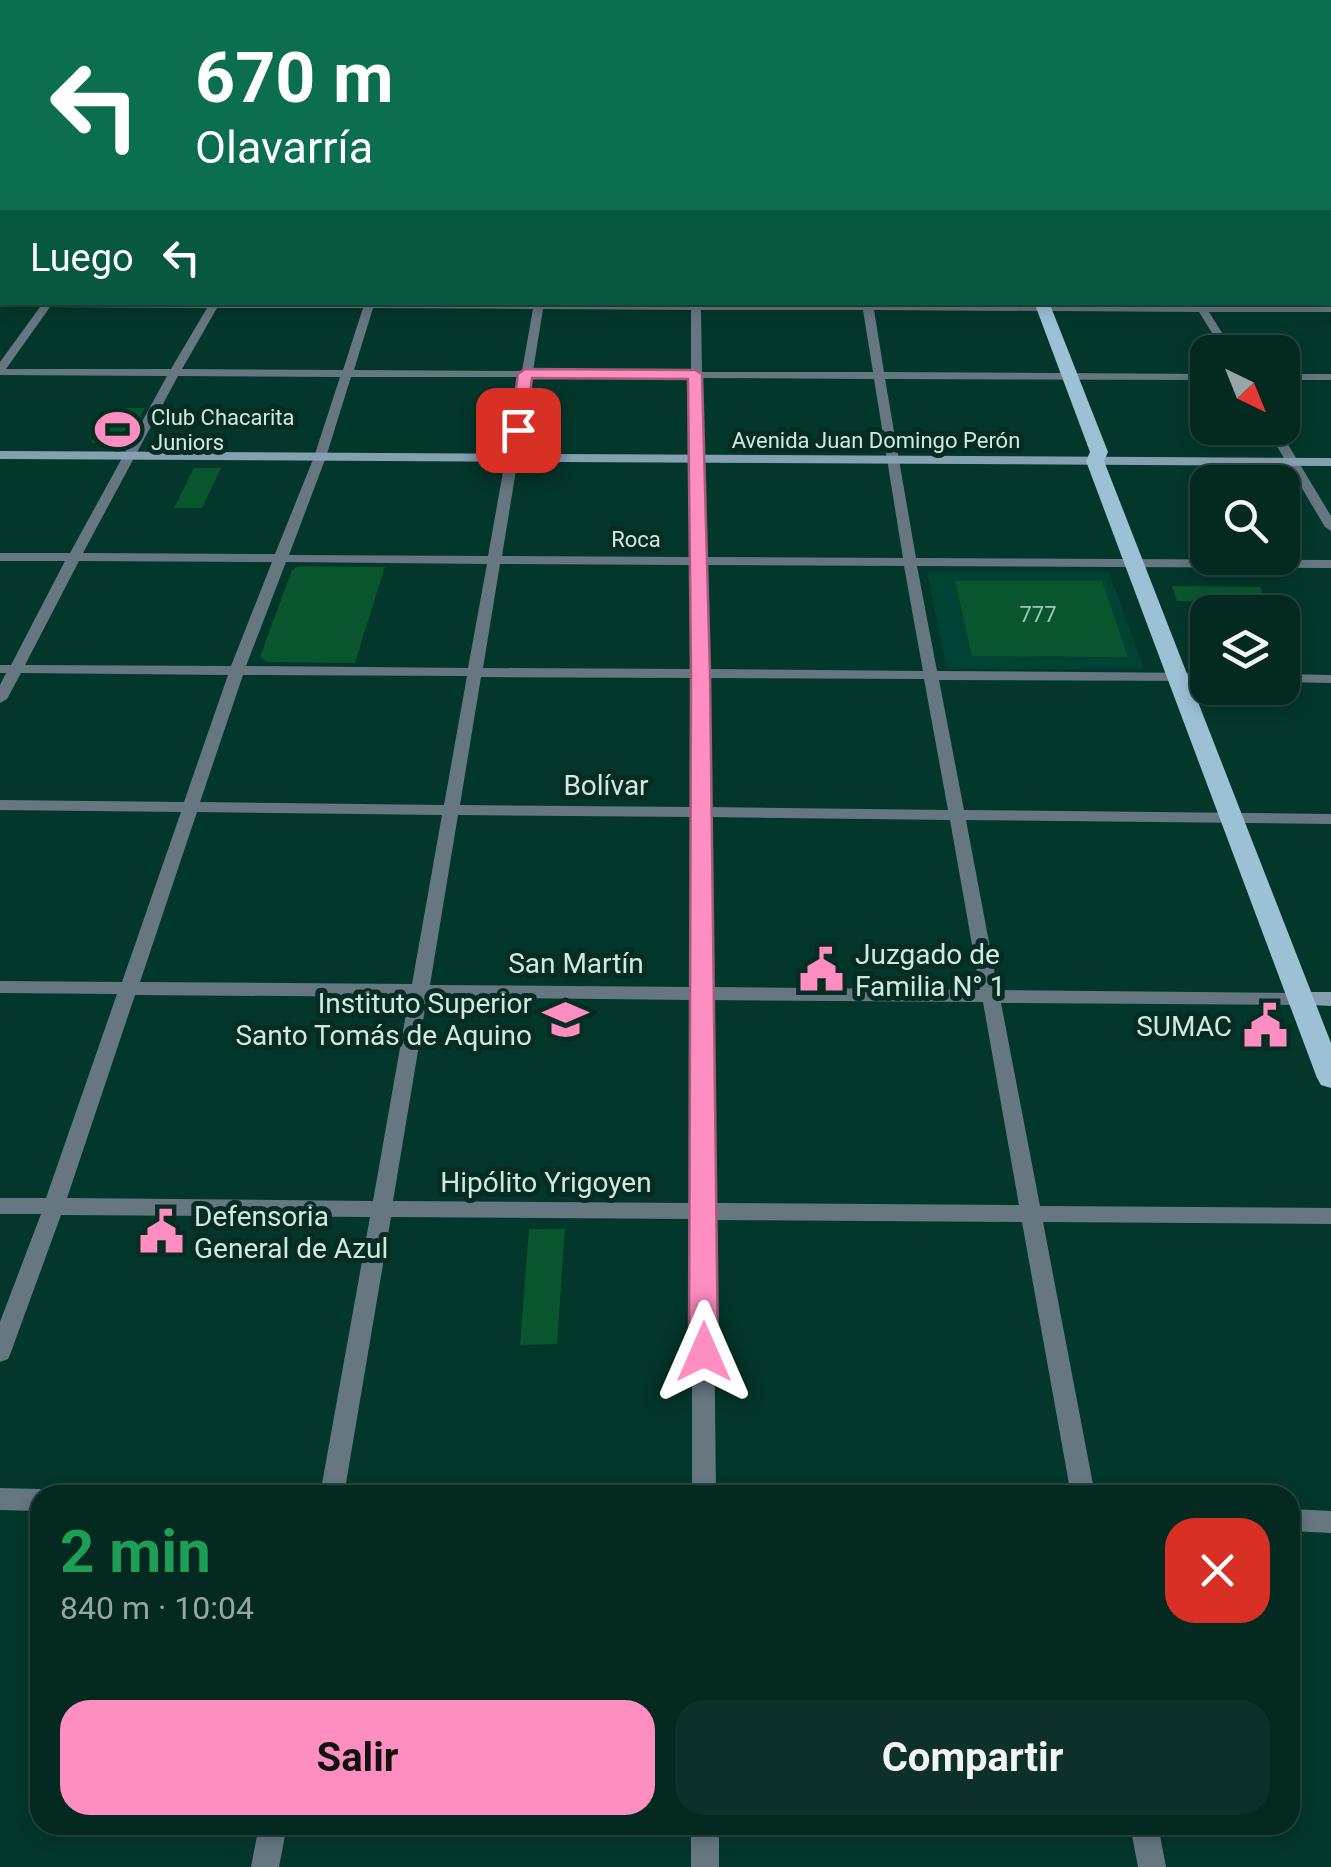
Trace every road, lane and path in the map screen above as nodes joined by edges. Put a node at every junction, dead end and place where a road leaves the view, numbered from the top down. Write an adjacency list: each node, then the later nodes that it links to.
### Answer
1 (47, 305): 11 (street)
2 (213, 305): 12 (street)
3 (370, 305): 13 (street)
4 (539, 305): 14 (street)
5 (696, 305): 15 (street)
6 (868, 305): 16 (street)
7 (1035, 305): 17 (main road)
8 (1201, 305): 9 (street); 10 (street)
9 (1331, 309)
10 (1218, 335)
11 (0, 371): 12 (street)
12 (176, 372): 13 (street); 23 (street)
13 (348, 372): 14 (street); 24 (street)
14 (525, 374): 15 (street); 25 (street)
15 (695, 374): 16 (street); 26 (street)
16 (879, 375): 17 (street); 27 (street)
17 (1062, 375): 18 (street); 28 (main road)
18 (1190, 377)
19 (1300, 378): 20 (street)
20 (1331, 378)
21 (1282, 445): 29 (street)
22 (0, 455): 23 (main road, Avenida Juan Domingo Perón)
23 (128, 456): 24 (main road, Avenida Juan Domingo Perón); 33 (street)
24 (320, 457): 25 (main road, Avenida Juan Domingo Perón); 34 (street)
25 (514, 459): 26 (main road, Avenida Juan Domingo Perón); 35 (street)
26 (698, 460): 27 (main road, Avenida Juan Domingo Perón); 36 (street)
27 (894, 460): 28 (main road, Avenida Juan Domingo Perón); 38 (street)
28 (1095, 461): 29 (main road, Avenida Juan Domingo Perón); 37 (main road)
29 (1292, 461): 30 (main road, Avenida Juan Domingo Perón); 31 (street)
30 (1331, 462)
31 (1331, 527)
32 (0, 556): 33 (street, Roca)
33 (77, 557): 34 (street, Roca); 40 (street)
34 (282, 558): 35 (street, Roca); 41 (street)
35 (494, 559): 36 (street, Roca); 42 (street)
36 (697, 559): 38 (street, Roca); 43 (street)
37 (1132, 561): 38 (street, Roca); 39 (street, Roca); 44 (main road)
38 (910, 562): 46 (street)
39 (1331, 564)
40 (8, 669): 41 (street); 49 (street)
41 (238, 670): 42 (street); 51 (street)
42 (476, 672): 43 (street); 52 (street)
43 (701, 673): 46 (street); 53 (street)
44 (1174, 677): 45 (street); 46 (street); 55 (main road)
45 (1190, 677)
46 (931, 678): 54 (street)
47 (1300, 678): 48 (street)
48 (1331, 679)
49 (0, 699)
50 (0, 806): 51 (street, Bolívar)
51 (191, 808): 52 (street, Bolívar); 58 (street)
52 (452, 811): 53 (street, Bolívar); 59 (street)
53 (700, 813): 54 (street, Bolívar); 60 (street)
54 (956, 815): 55 (street, Bolívar); 61 (street)
55 (1229, 818): 56 (street, Bolívar); 62 (main road)
56 (1331, 819)
57 (0, 987): 58 (street, San Martín)
58 (127, 988): 59 (street, San Martín); 66 (street)
59 (417, 990): 60 (street, San Martín); 67 (street)
60 (700, 990): 61 (street, San Martín); 68 (street)
61 (989, 996): 62 (street, San Martín); 69 (street)
62 (1300, 999): 63 (main road, San Martín); 64 (main road)
63 (1331, 999)
64 (1331, 1078)
65 (0, 1206): 66 (street, Hipólito Yrigoyen)
66 (54, 1206): 67 (street, Hipólito Yrigoyen); 71 (street)
67 (383, 1209): 68 (street, Hipólito Yrigoyen); 72 (street)
68 (704, 1209): 69 (street, Hipólito Yrigoyen); 73 (street)
69 (1032, 1211): 70 (street, Hipólito Yrigoyen); 74 (street)
70 (1331, 1216)
71 (0, 1352)
72 (334, 1485)
73 (704, 1485)
74 (1081, 1485)
75 (0, 1499): 76 (street)
76 (30, 1500)
77 (1300, 1520): 78 (street)
78 (1331, 1522)
79 (271, 1835): 82 (street)
80 (704, 1835): 83 (street)
81 (1146, 1835): 84 (street)
82 (265, 1867)
83 (705, 1867)
84 (1152, 1867)

